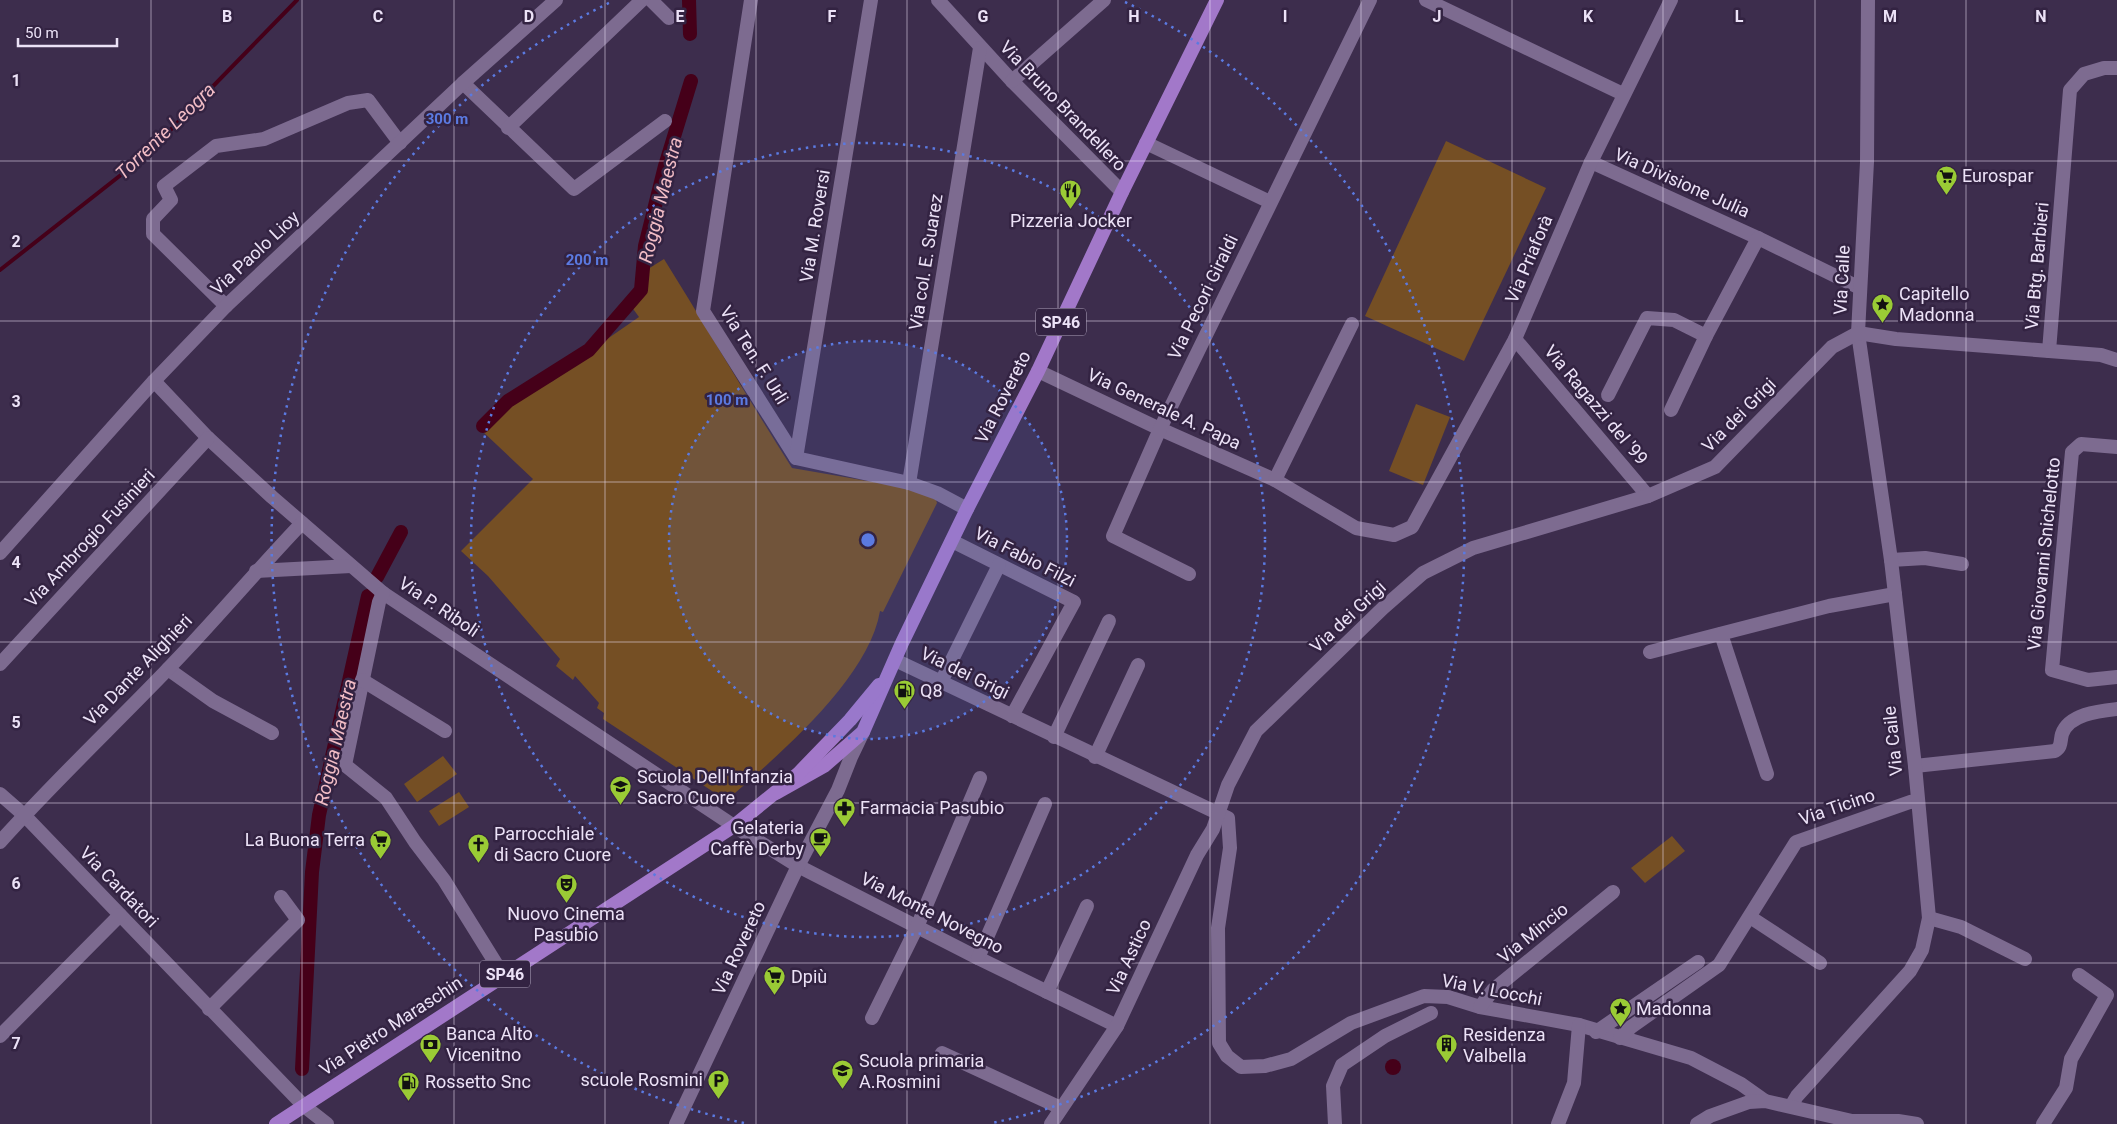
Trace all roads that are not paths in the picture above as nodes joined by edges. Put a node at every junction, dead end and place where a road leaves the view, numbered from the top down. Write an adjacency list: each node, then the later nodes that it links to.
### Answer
1 (556, 0): 17 (street, Via Paolo Lioy)
2 (642, 0): 20 (street)
3 (651, 0): 13 (street)
4 (751, 0): 42 (street, Via Ten. F. Urli)
5 (871, 0): 42 (street, Via M. Roversi)
6 (938, 0): 14 (street, Via Bruno Brandellero)
7 (1104, 0): 16 (street)
8 (1217, 0): 22 (main road, Via Rovereto / SP46)
9 (1370, 0): 25 (street, Via Pecori Giraldi)
10 (1426, 0): 18 (street)
11 (1671, 0): 18 (street, Via Priaforà)
12 (1868, 0): 27 (street, Via Caile)
13 (669, 18)
14 (980, 48): 16 (street, Via Bruno Brandellero); 44 (street, Via col. E. Suarez)
15 (2117, 68): 33 (street, Via Btg. Barbieri)
16 (1012, 81): 24 (street, Via Bruno Brandellero)
17 (463, 83): 20 (street); 21 (street, Via Paolo Lioy)
18 (1623, 94): 23 (street, Via Priaforà)
19 (665, 121): 20 (street)
20 (508, 128)
21 (400, 143): 28 (street, Via Paolo Lioy); 28 (street)
22 (1146, 143): 24 (main road, Via Rovereto / SP46); 25 (street)
23 (1591, 162): 26 (street, Via Divisione Julia); 32 (street, Via Priaforà)
24 (1122, 192): 35 (main road, Via Rovereto / SP46)
25 (1270, 202): 39 (street, Via Pecori Giraldi)
26 (1758, 238): 27 (street, Via Divisione Julia); 31 (street, Via Divisione Julia)
27 (1860, 288): 30 (street, Via Caile)
28 (226, 306): 36 (street, Via Paolo Lioy)
29 (1352, 324): 43 (street)
30 (1858, 333): 33 (street); 45 (street, Via dei Grigi); 51 (street, Via Caile)
31 (1706, 336): 37 (street); 38 (street, Via Divisione Julia)
32 (1515, 339): 45 (street, Via Ragazzi del '99); 48 (street, Via Priaforà)
33 (2049, 351): 34 (street)
34 (2117, 360)
35 (1038, 371): 39 (street, Via Generale A. Papa); 46 (main road, Via Rovereto / SP46)
36 (154, 381): 40 (street, Via P. Riboli); 50 (street, Via Paolo Lioy)
37 (1608, 395)
38 (1671, 410)
39 (1160, 429): 43 (street, Via Generale A. Papa); 56 (street, Via Pecori Giraldi)
40 (208, 438): 47 (street, Via P. Riboli); 63 (street, Via Ambrogio Fusinieri)
41 (2117, 447): 67 (street, Via Giovanni Snichelotto)
42 (796, 458): 44 (street)
43 (1275, 480): 48 (street, Via Generale A. Papa)
44 (909, 483): 46 (street)
45 (1648, 496): 88 (street, Via dei Grigi)
46 (967, 509): 49 (main road, Via Rovereto / SP46)
47 (302, 523): 54 (street, Via P. Riboli); 55 (street, Via Dante Alighieri)
48 (1412, 527)
49 (952, 540): 53 (street, Via Fabio Filzi); 62 (main road, Via Rovereto / SP46)
50 (0, 553)
51 (1891, 560): 52 (street); 58 (street, Via Caile)
52 (1962, 564)
53 (999, 565): 69 (street); 71 (street, Via Fabio Filzi)
54 (351, 566): 55 (street); 57 (street, Via P. Riboli)
55 (256, 571): 65 (street, Via Dante Alighieri)
56 (1189, 574)
57 (384, 593): 68 (street); 90 (street, Via P. Riboli)
58 (1895, 594): 60 (street); 79 (street, Via Caile)
59 (1109, 620): 76 (street)
60 (1721, 634): 61 (street); 81 (street)
61 (1650, 652)
62 (895, 660): 66 (main road, Via Rovereto / SP46); 69 (street, Via dei Grigi)
63 (0, 664)
64 (1138, 664): 78 (street)
65 (168, 669): 75 (street); 89 (street, Via Dante Alighieri)
66 (888, 675): 72 (main road, Via Rovereto / SP46); 73 (main road, Via Rovereto / SP46)
67 (2117, 677)
68 (362, 680): 74 (street); 104 (street)
69 (941, 682): 71 (street, Via dei Grigi)
70 (2117, 710): 79 (street)
71 (1012, 716): 76 (street, Via dei Grigi)
72 (850, 720): 77 (street, Via Rovereto); 84 (main road, Via Pietro Maraschin / SP46)
73 (866, 726): 77 (main road, Via Pietro Maraschin / SP46); 83 (street, Via Rovereto)
74 (445, 731)
75 (272, 733)
76 (1054, 737): 78 (street, Via dei Grigi)
77 (840, 755): 80 (main road, Via Pietro Maraschin)
78 (1095, 756): 88 (street, Via dei Grigi)
79 (1916, 766): 86 (street, Via Caile)
80 (830, 770): 83 (street); 84 (main road, Via Pietro Maraschin / SP46)
81 (1767, 774)
82 (980, 778): 99 (street)
83 (838, 790): 92 (street, Via Rovereto)
84 (776, 793): 90 (main road, Via Pietro Maraschin / SP46)
85 (0, 794): 89 (street, Via Cardatori)
86 (1918, 801): 97 (street, Via Ticino); 98 (street, Via Caile)
87 (1046, 804): 100 (street)
88 (1217, 814): 107 (street, Via V. Locchi); 112 (street, Via Astico)
89 (24, 815): 91 (street, Via Dante Alighieri); 96 (street, Via Cardatori)
90 (734, 826): 92 (street, Via Monte Novegno); 104 (main road, Via Pietro Maraschin / SP46)
91 (0, 842)
92 (798, 866): 99 (street, Via Monte Novegno); 123 (street, Via Rovereto)
93 (1613, 892): 107 (street, Via Mincio)
94 (282, 897): 108 (street)
95 (1087, 906): 106 (street)
96 (120, 915): 108 (street, Via Cardatori); 114 (street)
97 (1750, 917): 103 (street); 115 (street, Via Ticino)
98 (1929, 918): 101 (street); 119 (street, Via Caile)
99 (917, 927): 100 (street, Via Monte Novegno); 110 (street)
100 (978, 958): 106 (street, Via Monte Novegno)
101 (2024, 959)
102 (1698, 962): 113 (street)
103 (1820, 963)
104 (504, 975): 118 (main road, Via Pietro Maraschin / SP46)
105 (2079, 975): 129 (street)
106 (1047, 992): 112 (street, Via Monte Novegno)
107 (1480, 1007): 111 (street, Via V. Locchi)
108 (209, 1008): 118 (street, Via Cardatori)
109 (1431, 1013): 125 (street)
110 (872, 1018)
111 (1579, 1025): 113 (street, Via V. Locchi); 126 (street)
112 (1117, 1026): 120 (street, Via Astico)
113 (1596, 1032): 115 (street, Via V. Locchi)
114 (0, 1036)
115 (1620, 1038): 117 (street, Via V. Locchi)
116 (942, 1053): 120 (street)
117 (1765, 1101): 119 (street); 127 (street)
118 (304, 1106): 121 (main road, Via Pietro Maraschin / SP46); 122 (street, Via Cardatori)
119 (1791, 1106): 128 (street)
120 (1062, 1108): 124 (street, Via Astico)
121 (276, 1124)
122 (327, 1124)
123 (676, 1124)
124 (1051, 1124)
125 (1335, 1124)
126 (1558, 1124)
127 (1697, 1124)
128 (1917, 1124)
129 (2043, 1124)

